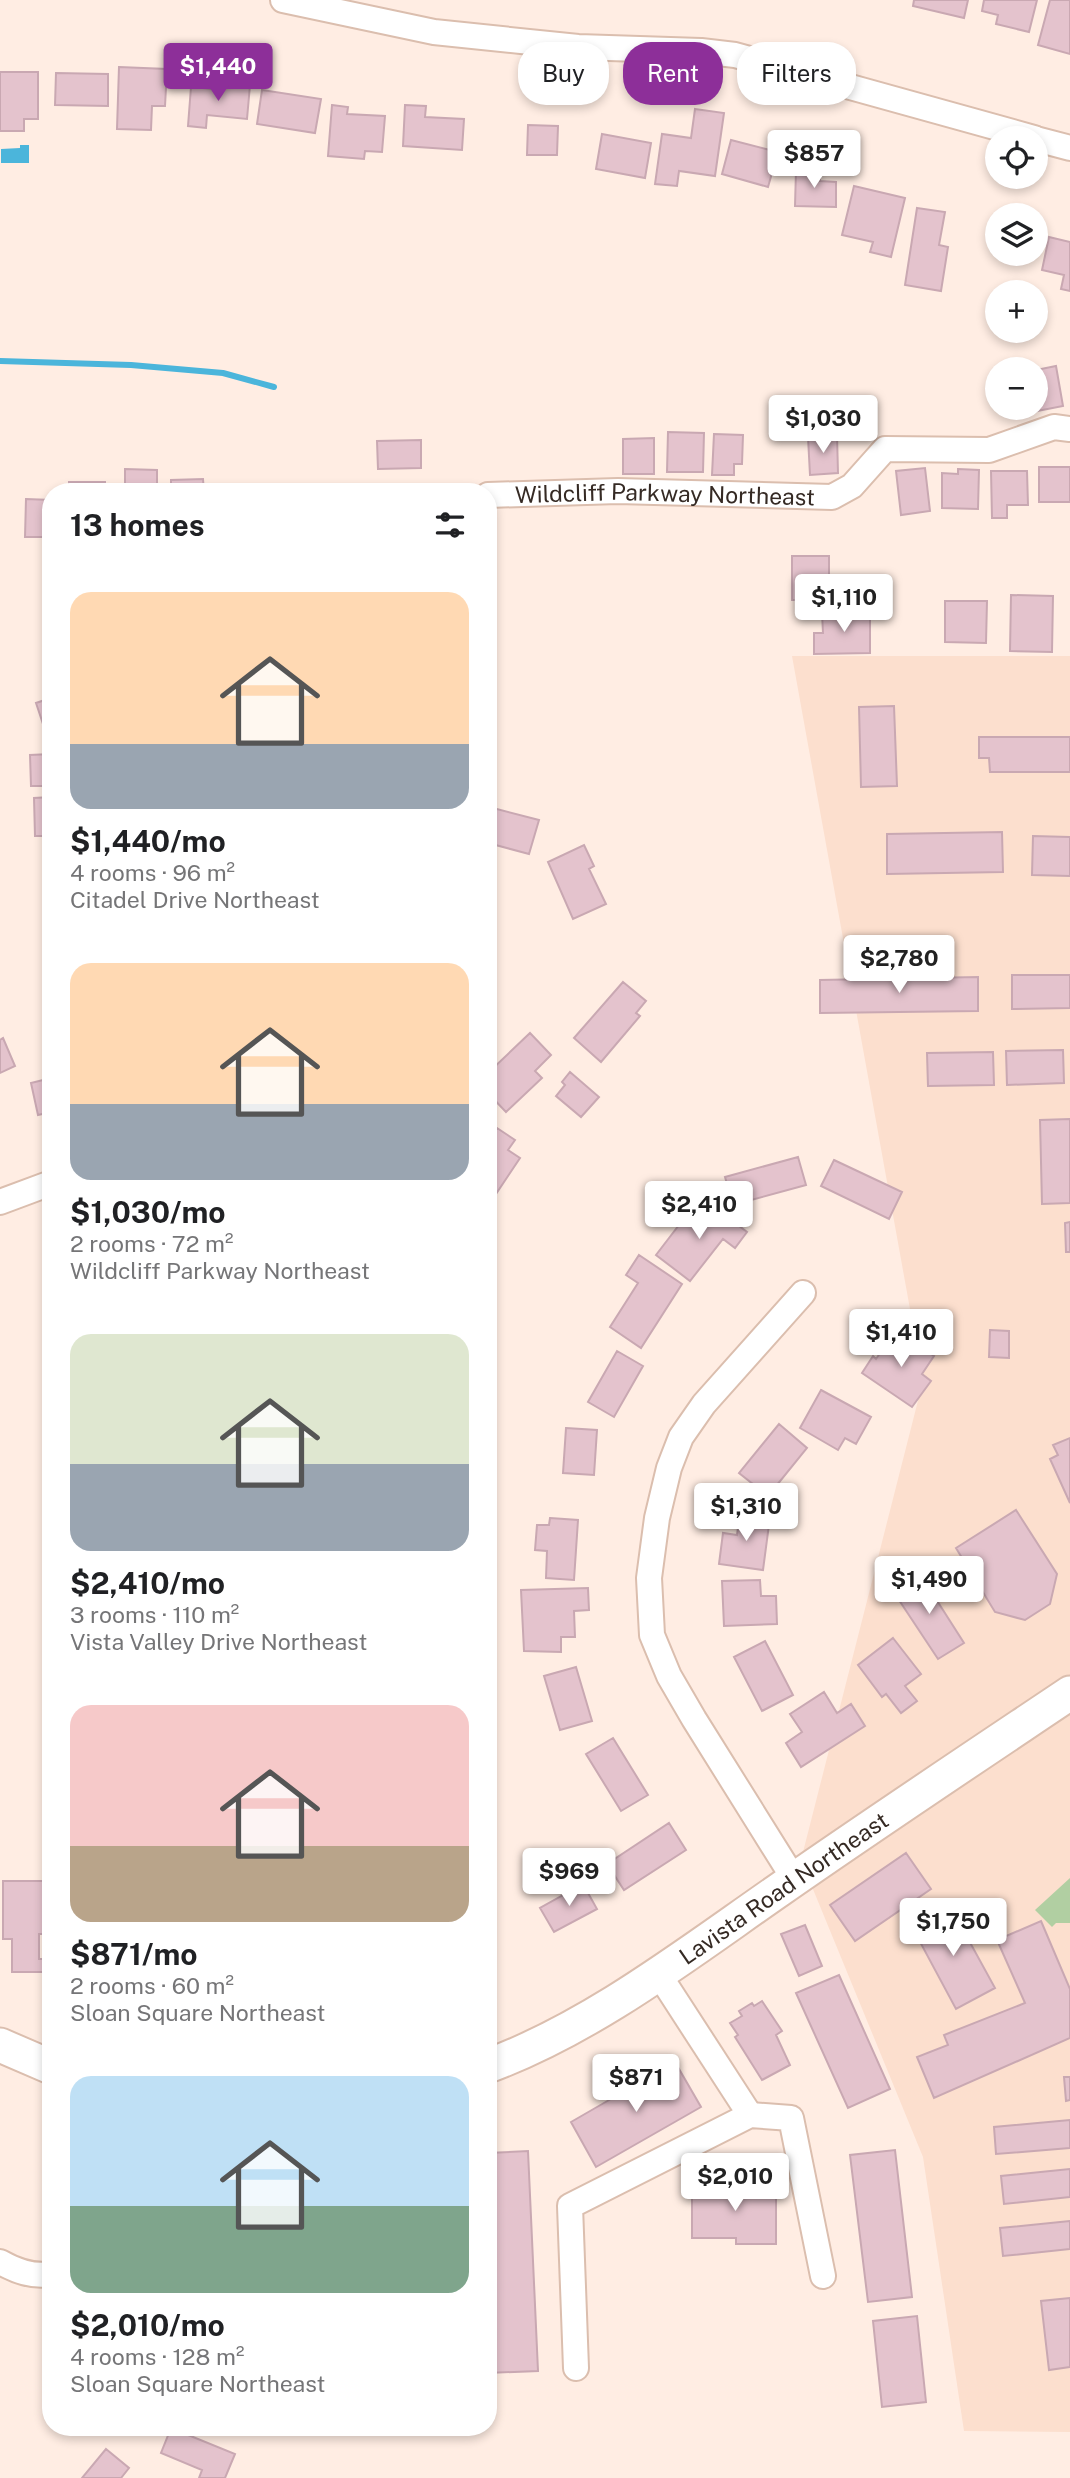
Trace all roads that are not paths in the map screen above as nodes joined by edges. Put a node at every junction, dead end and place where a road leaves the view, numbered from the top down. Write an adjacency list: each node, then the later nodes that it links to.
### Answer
1 (283, 0): 2 (street)
2 (989, 126)
3 (1048, 142): 4 (street)
4 (1070, 148)
5 (1070, 429): 6 (street, Wildcliff Parkway Northeast)
6 (497, 495)
7 (42, 1186): 8 (street)
8 (0, 1202)
9 (803, 1293): 11 (street)
10 (1070, 1693): 11 (main road, Lavista Road Northeast)
11 (794, 1879): 12 (main road, Lavista Road Northeast)
12 (658, 1973): 14 (main road, Lavista Road Northeast); 16 (street)
13 (0, 2045): 15 (main road)
14 (497, 2062)
15 (42, 2063)
16 (750, 2115): 19 (street); 20 (street)
17 (0, 2262): 18 (street)
18 (42, 2276)
19 (823, 2276)
20 (576, 2368)

